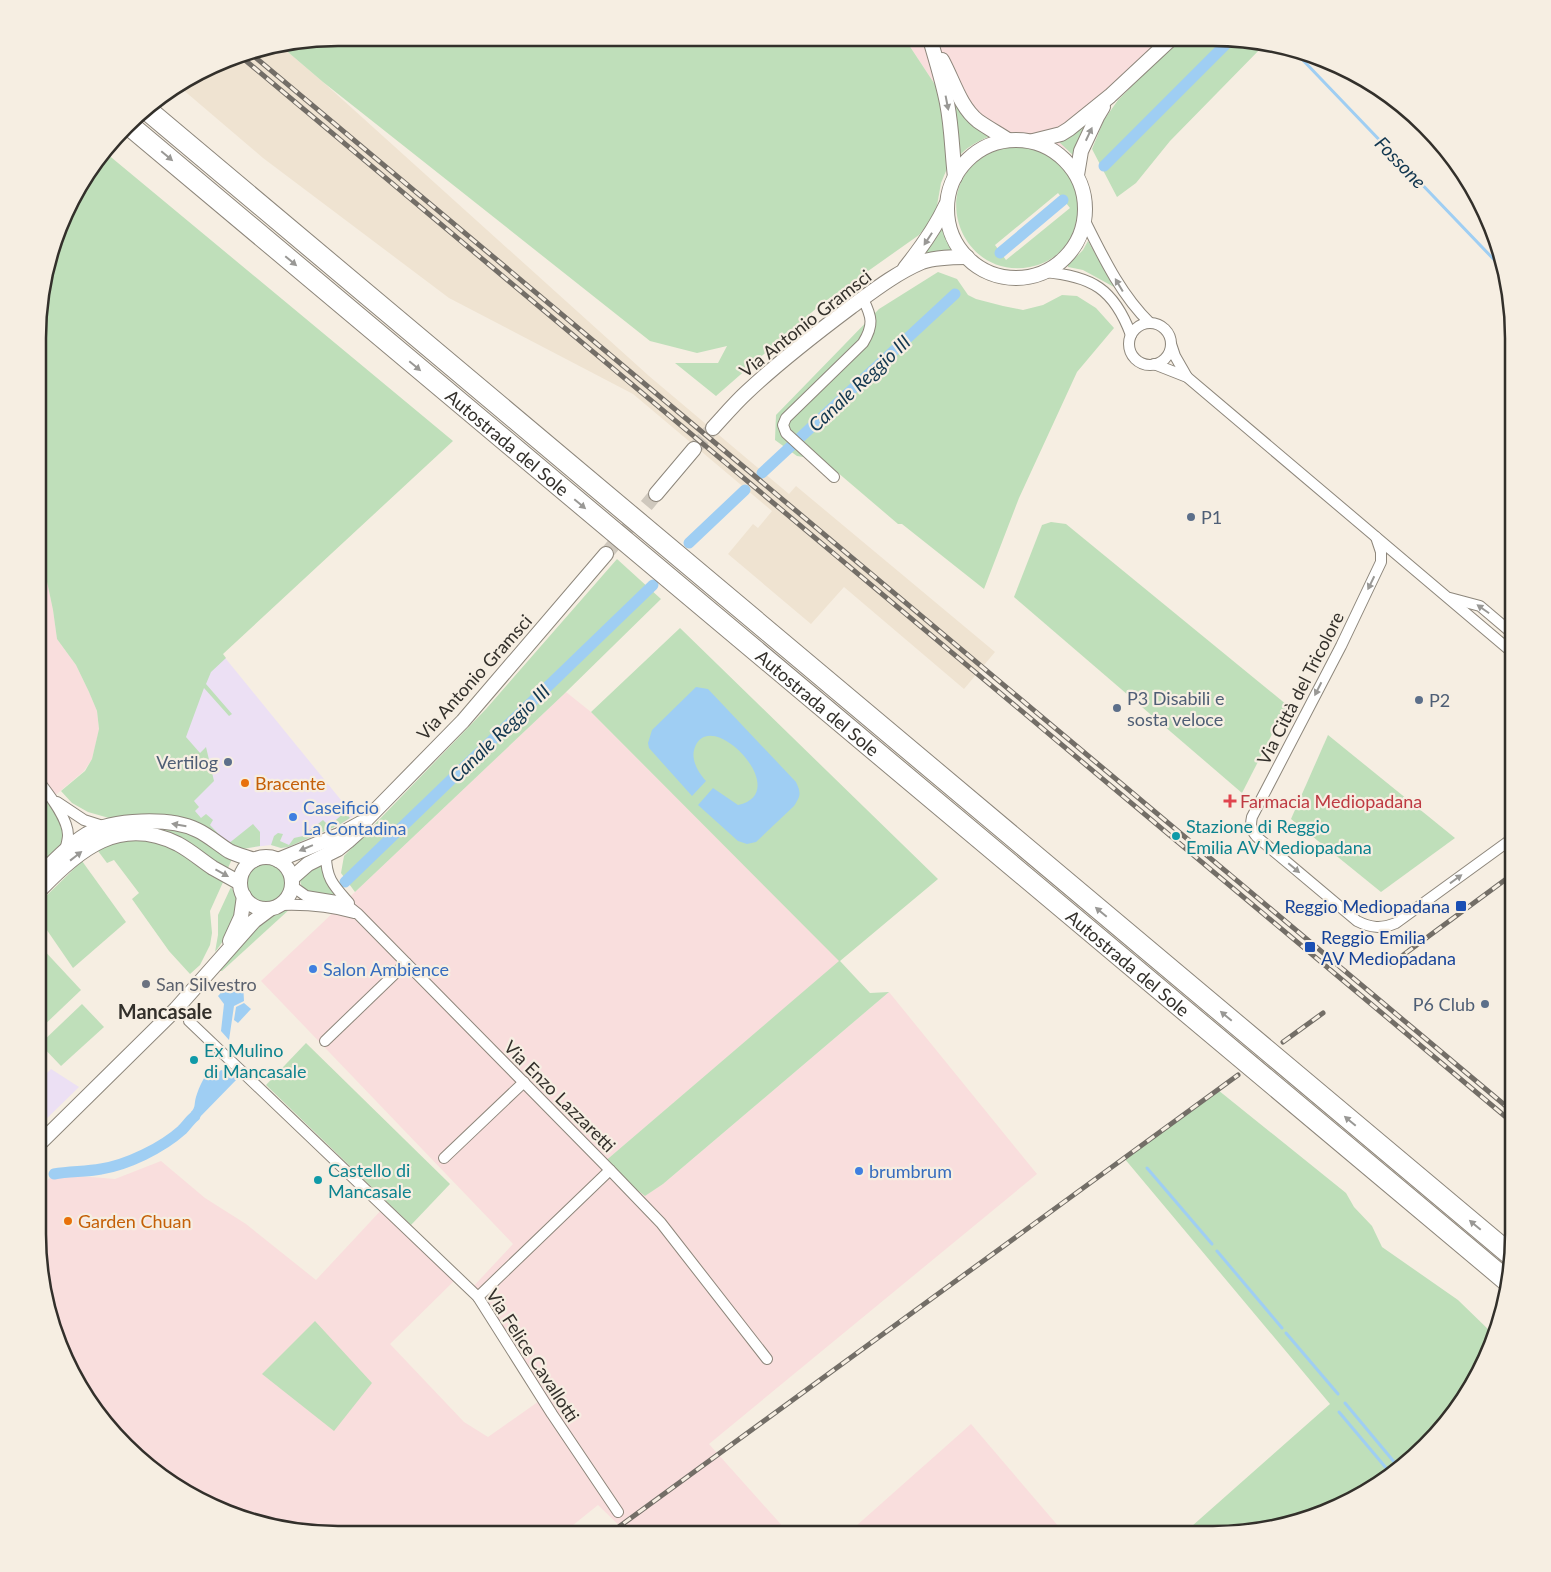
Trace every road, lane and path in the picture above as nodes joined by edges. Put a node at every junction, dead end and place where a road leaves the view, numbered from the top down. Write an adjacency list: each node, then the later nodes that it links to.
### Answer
1 (933, 46): 10 (street, one-way to 10)
2 (934, 46): 7 (street)
3 (1164, 46): 4 (street, Via Antonio Gramsci)
4 (1110, 96): 8 (street, Via Antonio Gramsci); 9 (street, Via Antonio Gramsci, one-way to 4)
5 (152, 113): 54 (highway, Autostrada del Sole, one-way to 5)
6 (135, 130): 55 (highway, Autostrada del Sole, one-way to 55)
7 (1008, 140): 8 (street, Via Antonio Gramsci); 10 (street, Via Antonio Gramsci)
8 (1033, 141): 9 (street, Via Antonio Gramsci)
9 (1077, 176): 12 (street, Via Antonio Gramsci)
10 (954, 177): 11 (street, Via Antonio Gramsci)
11 (947, 202): 13 (street, Via Antonio Gramsci); 14 (street, Via Antonio Gramsci, one-way to 14)
12 (1085, 221): 15 (street, Via Antonio Gramsci); 17 (street, one-way to 12)
13 (967, 258): 14 (street, Via Antonio Gramsci); 15 (street, Via Antonio Gramsci)
14 (902, 272): 16 (street, Via Antonio Gramsci)
15 (1044, 272): 18 (street)
16 (863, 298): 22 (street, Via Antonio Gramsci); 24 (street)
17 (1150, 323): 18 (street); 19 (street)
18 (1131, 335): 20 (street)
19 (1171, 344): 20 (street); 21 (street)
20 (1154, 364): 21 (street)
21 (1187, 377): 26 (street)
22 (713, 428)
23 (694, 449): 25 (street)
24 (834, 477)
25 (656, 494)
26 (1376, 538): 28 (street); 35 (street, Via Città del Tricolore, one-way to 35)
27 (606, 554): 33 (street, Via Antonio Gramsci)
28 (1446, 597): 29 (street, one-way to 28); 30 (street)
29 (1505, 627)
30 (1505, 646)
31 (46, 790): 32 (street)
32 (52, 798): 34 (street); 36 (street)
33 (366, 820): 37 (street, Via Antonio Gramsci); 39 (street, Via Antonio Gramsci, one-way to 39)
34 (106, 827): 36 (street); 38 (street, one-way to 34)
35 (1505, 844)
36 (65, 851): 40 (street)
37 (326, 855): 41 (street, Via Antonio Gramsci); 45 (street, Via Enzo Lazzaretti)
38 (254, 860): 39 (street); 43 (street)
39 (278, 860): 41 (street)
40 (46, 869)
41 (292, 882): 44 (street); 45 (street, Via Enzo Lazzaretti)
42 (46, 884): 43 (street, one-way to 43)
43 (242, 889): 44 (street); 47 (street)
44 (275, 907): 45 (street); 47 (street)
45 (358, 914): 46 (street, Via Enzo Lazzaretti)
46 (406, 963): 49 (street); 50 (street, Via Enzo Lazzaretti)
47 (209, 972): 51 (street)
48 (189, 1021): 56 (street, Via Felice Cavallotti)
49 (325, 1041)
50 (524, 1082): 52 (street); 53 (street, Via Enzo Lazzaretti)
51 (46, 1137)
52 (444, 1158)
53 (610, 1170): 56 (street, Via Enzo Lazzaretti); 57 (street)
54 (1504, 1249)
55 (1501, 1276)
56 (478, 1297): 58 (street, Via Felice Cavallotti)
57 (767, 1359)
58 (618, 1512)

